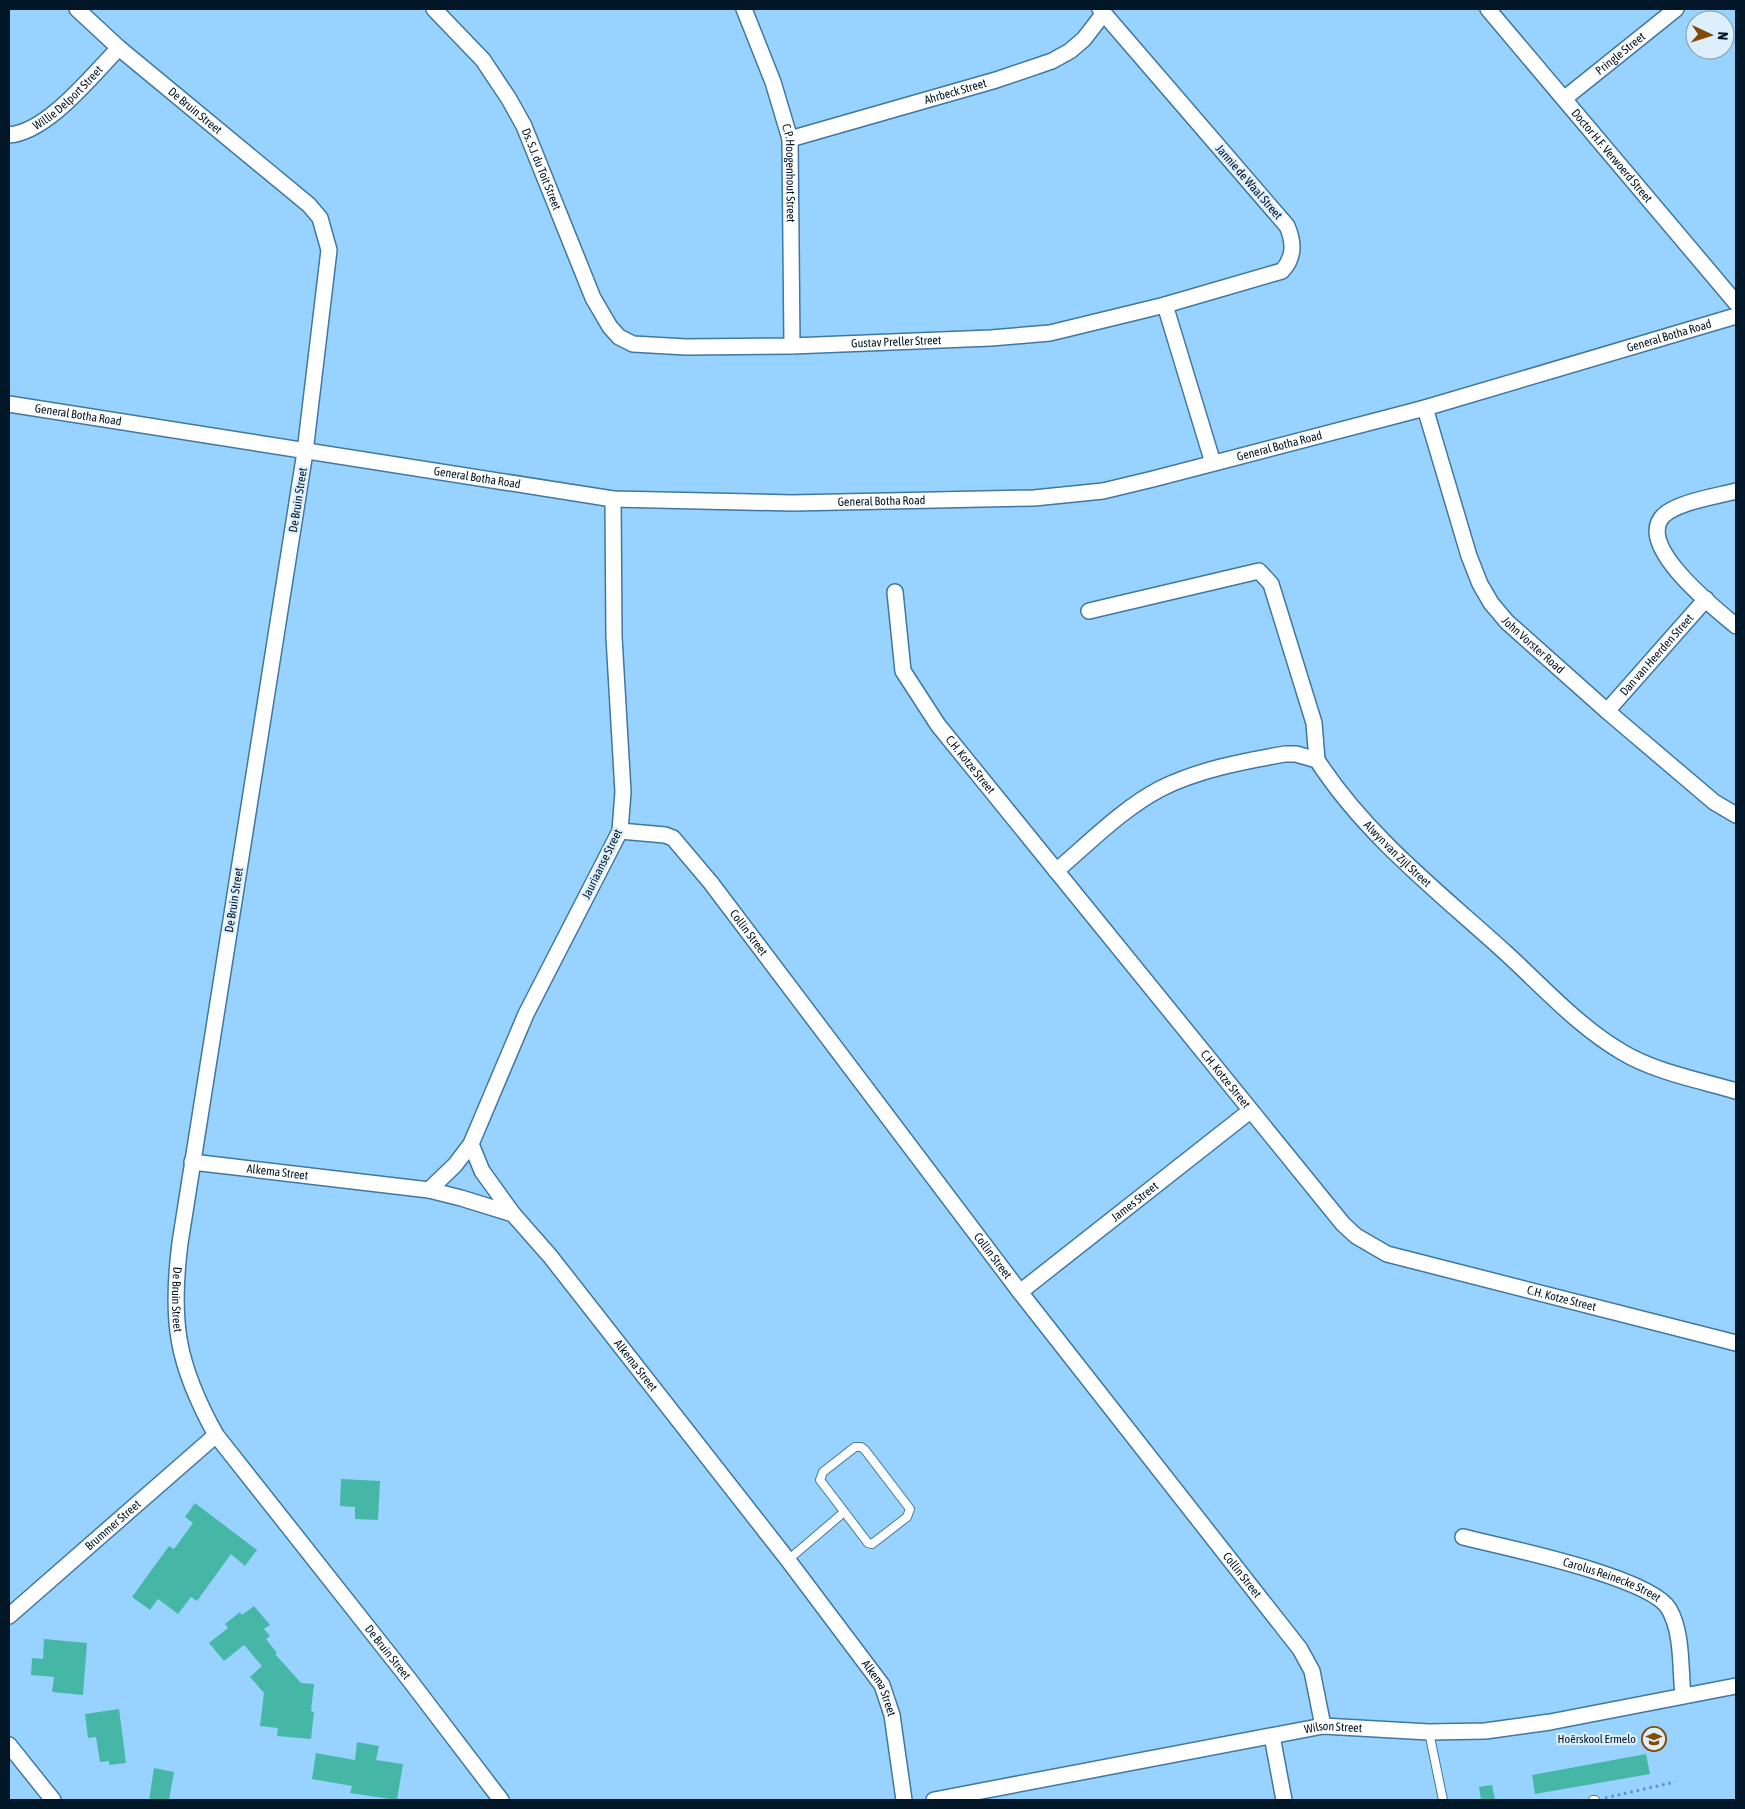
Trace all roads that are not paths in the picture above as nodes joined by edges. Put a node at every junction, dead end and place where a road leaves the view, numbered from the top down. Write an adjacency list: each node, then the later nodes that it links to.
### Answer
1 (76, 9): 7 (street, De Bruin Street)
2 (434, 9): 14 (street, Ds. S.J. du Toit Street)
3 (744, 9): 10 (street, C.P. Hoogenhout Street)
4 (1488, 9): 8 (street, Doctor H.F. Verwoerd Street)
5 (1676, 9): 8 (street, Pringle Street)
6 (1102, 11): 10 (street, Ahrbeck Street); 12 (street, Jannie de Waal Street)
7 (119, 48): 9 (street, Willie Delport Street); 18 (street, De Bruin Street)
8 (1565, 98): 11 (street, Doctor H.F. Verwoerd Street)
9 (9, 135)
10 (790, 139): 15 (street, C.P. Hoogenhout Street)
11 (1736, 302)
12 (1165, 305): 15 (street, Gustav Preller Street); 19 (street)
13 (1736, 316): 17 (street, General Botha Road)
14 (626, 342): 15 (street, Gustav Preller Street)
15 (792, 346)
16 (9, 404): 18 (street, General Botha Road)
17 (1425, 408): 19 (street, General Botha Road); 26 (street, John Vorster Road)
18 (305, 452): 21 (street, General Botha Road); 34 (street, De Bruin Street)
19 (1213, 463): 21 (street, General Botha Road)
20 (1736, 492): 23 (street)
21 (613, 499): 29 (street, Jauriaanse Street)
22 (895, 592): 30 (street, C.H. Kotze Street)
23 (1706, 599): 25 (street); 26 (street, Dan van Heerden Street)
24 (1090, 611): 27 (street)
25 (1736, 626)
26 (1607, 711): 28 (street, John Vorster Road)
27 (1317, 760): 30 (street); 31 (street, Alwyn van Zijl Street)
28 (1736, 815)
29 (620, 831): 33 (street, Jauriaanse Street); 37 (street, Collin Street)
30 (1056, 871): 32 (street, C.H. Kotze Street)
31 (1736, 1091)
32 (1250, 1111): 37 (street, James Street); 38 (street, C.H. Kotze Street)
33 (471, 1144): 35 (street, Jauriaanse Street); 36 (street)
34 (192, 1162): 35 (street, Alkema Street); 39 (street, De Bruin Street)
35 (429, 1190): 36 (street, Alkema Street)
36 (514, 1214): 42 (street, Alkema Street)
37 (1020, 1292): 46 (street, Collin Street)
38 (1736, 1343)
39 (216, 1435): 43 (street, Brummer Street); 51 (street, De Bruin Street)
40 (843, 1513): 40 (lane); 42 (lane)
41 (1463, 1537): 45 (street, Carolus Reinecke Street)
42 (788, 1560): 52 (street, Alkema Street)
43 (9, 1616)
44 (1736, 1686): 45 (street, Wilson Street)
45 (1683, 1696): 47 (street, Wilson Street)
46 (1323, 1726): 47 (street, Wilson Street); 48 (street, Wilson Street)
47 (1429, 1732): 55 (lane)
48 (1272, 1736): 53 (street, Wilson Street); 54 (street)
49 (9, 1745): 50 (street)
50 (53, 1800)
51 (500, 1800)
52 (904, 1800)
53 (934, 1800)
54 (1284, 1800)
55 (1443, 1800)

